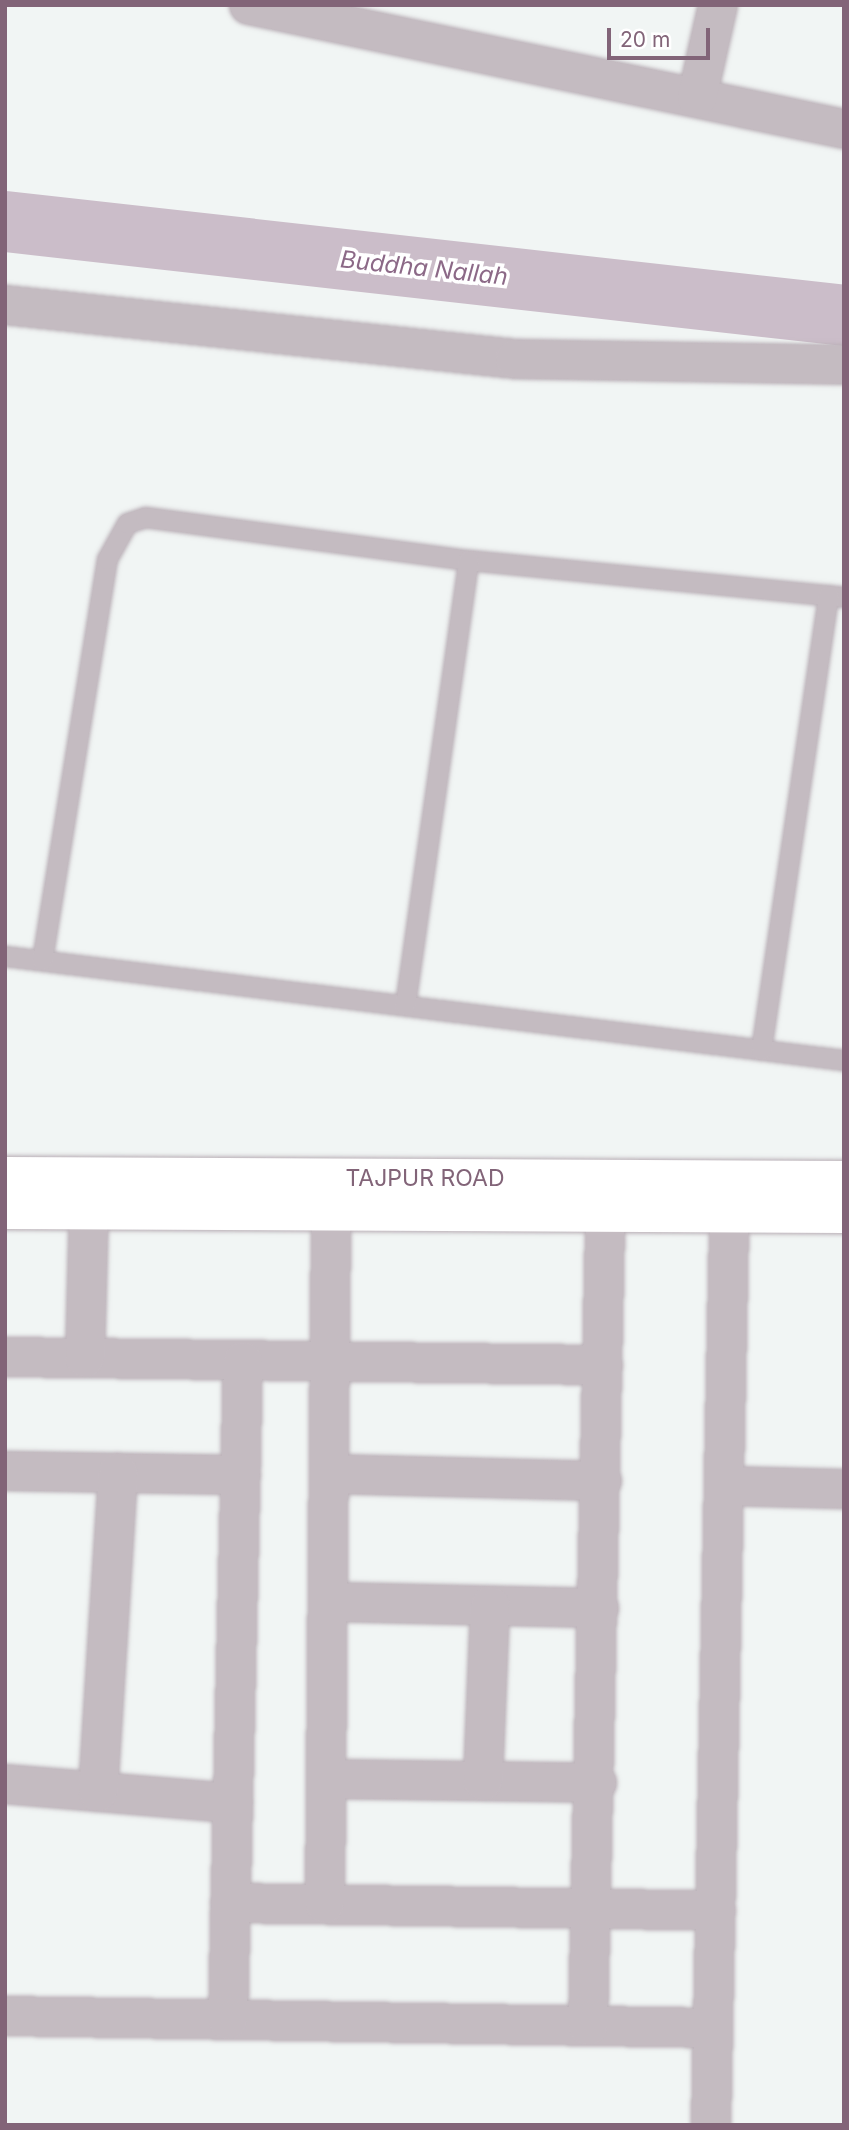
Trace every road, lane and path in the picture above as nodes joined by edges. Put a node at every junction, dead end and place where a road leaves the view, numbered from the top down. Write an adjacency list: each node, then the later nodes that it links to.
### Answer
1 (249, 5): 3 (street)
2 (718, 5): 3 (street)
3 (697, 98): 4 (street)
4 (844, 129)
5 (5, 305): 6 (street)
6 (844, 365)
7 (468, 560): 8 (lane); 10 (lane); 11 (lane)
8 (836, 596): 12 (lane)
9 (5, 956): 10 (lane)
10 (42, 960): 11 (lane)
11 (405, 1005): 12 (lane)
12 (761, 1050): 13 (lane)
13 (844, 1060)
14 (5, 1176): 16 (main road, TAJPUR ROAD)
15 (844, 1180): 17 (main road, TAJPUR ROAD)
16 (606, 1194): 17 (main road, TAJPUR ROAD); 20 (main road, TAJPUR ROAD); 26 (street)
17 (729, 1195): 21 (main road, TAJPUR ROAD); 32 (street)
18 (5, 1210): 19 (main road, TAJPUR ROAD)
19 (89, 1210): 20 (main road, TAJPUR ROAD); 23 (street)
20 (331, 1213): 25 (street)
21 (844, 1214)
22 (5, 1357): 23 (street)
23 (85, 1358): 24 (street)
24 (243, 1361): 25 (street); 30 (street)
25 (333, 1363): 26 (street); 29 (street)
26 (603, 1365): 31 (street)
27 (5, 1471): 28 (street)
28 (118, 1473): 30 (street); 41 (street)
29 (331, 1474): 31 (street); 34 (street)
30 (241, 1475): 42 (street)
31 (602, 1481): 36 (street)
32 (726, 1486): 33 (street); 46 (street)
33 (844, 1489)
34 (330, 1602): 35 (street); 37 (street)
35 (490, 1606): 36 (street); 38 (street)
36 (599, 1608): 39 (street)
37 (327, 1779): 38 (street); 44 (street)
38 (483, 1781): 39 (street)
39 (597, 1783): 45 (street)
40 (5, 1784): 41 (street)
41 (98, 1792): 42 (street)
42 (233, 1803): 43 (street)
43 (230, 1903): 44 (street); 48 (street)
44 (325, 1904): 45 (street)
45 (594, 1909): 46 (street); 49 (street)
46 (716, 1911): 50 (street)
47 (5, 2015): 48 (street)
48 (228, 2020): 49 (street)
49 (588, 2026): 50 (street)
50 (713, 2028): 51 (street)
51 (711, 2125)

